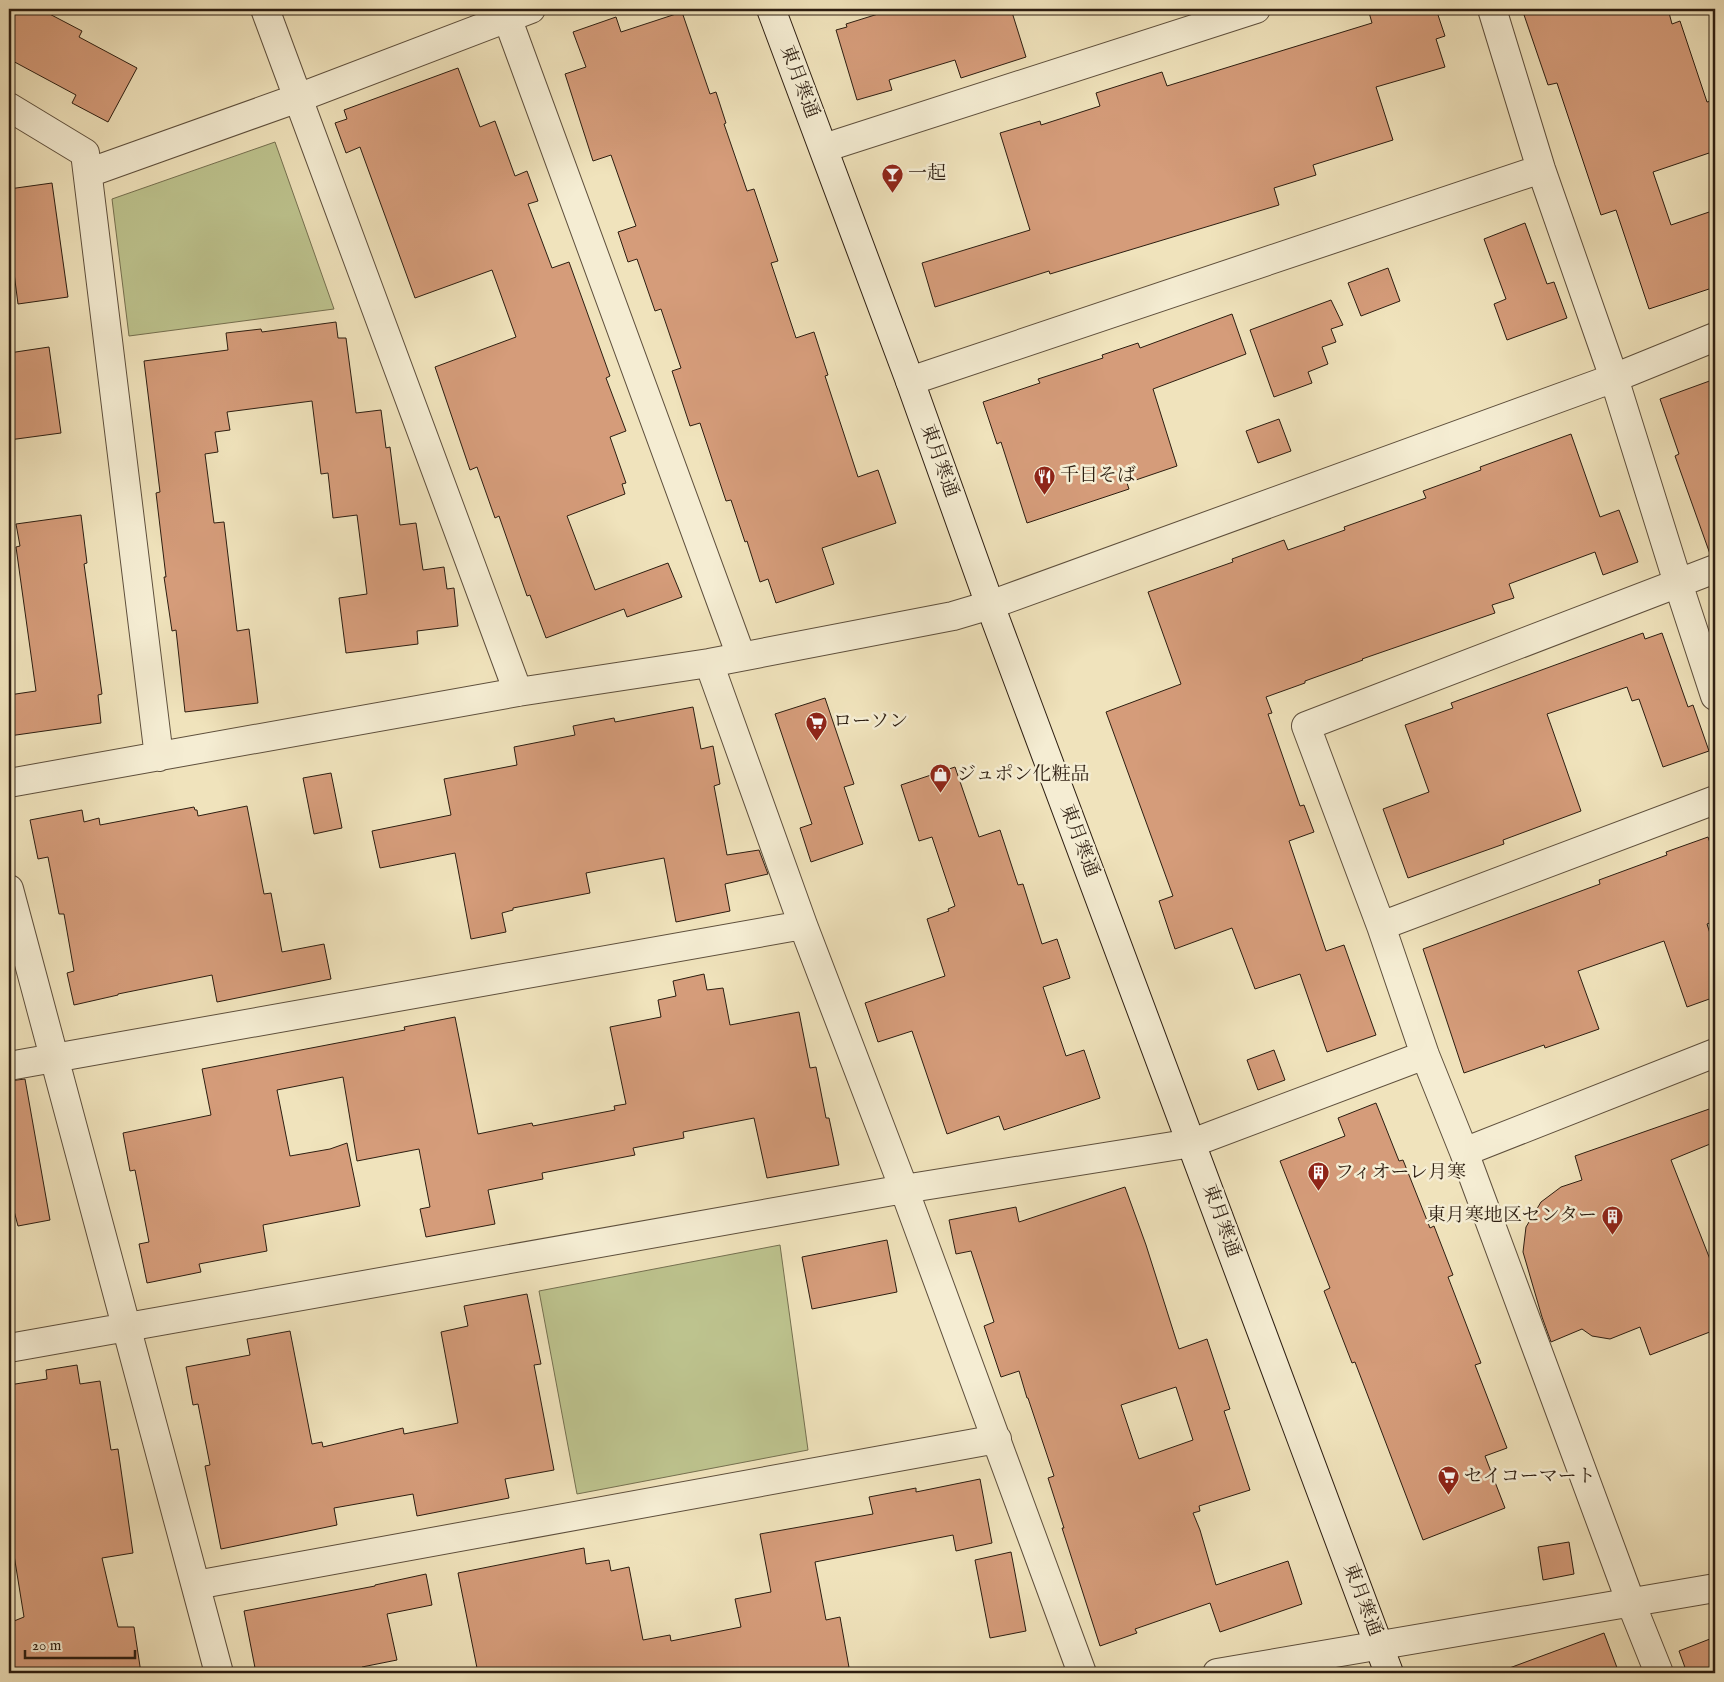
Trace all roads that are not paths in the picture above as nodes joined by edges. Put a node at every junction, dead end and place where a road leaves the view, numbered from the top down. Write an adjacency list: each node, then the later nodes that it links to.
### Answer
1 (265, 9): 6 (street)
2 (771, 9): 8 (street, 東月寒通)
3 (1256, 9): 8 (street)
4 (1492, 9): 9 (street)
5 (514, 12): 6 (street); 17 (street)
6 (298, 98): 10 (street); 19 (street)
7 (9, 107): 10 (street)
8 (824, 148): 13 (street, 東月寒通)
9 (1541, 170): 12 (street); 13 (street)
10 (88, 173): 21 (street)
11 (1715, 337): 12 (street)
12 (1614, 378): 15 (street); 16 (street)
13 (910, 381): 16 (street, 東月寒通)
14 (1715, 569): 15 (street)
15 (1678, 583): 20 (street); 26 (street)
16 (990, 605): 17 (street); 31 (street, 東月寒通)
17 (741, 656): 18 (street)
18 (710, 662): 19 (street); 25 (street)
19 (518, 692): 21 (street)
20 (1715, 696)
21 (159, 757): 22 (street)
22 (9, 783)
23 (1715, 800): 26 (street)
24 (9, 889): 29 (street)
25 (803, 925): 29 (street); 33 (street)
26 (1380, 926): 28 (street)
27 (1715, 1054): 32 (street)
28 (1425, 1055): 31 (street); 32 (street)
29 (55, 1058): 30 (street); 34 (street)
30 (9, 1066)
31 (1192, 1143): 33 (street); 40 (street, 東月寒通)
32 (1464, 1152): 39 (street)
33 (904, 1189): 34 (street); 36 (street)
34 (126, 1326): 35 (street); 37 (street)
35 (9, 1348)
36 (996, 1439): 37 (street); 42 (street)
37 (196, 1585): 41 (street)
38 (1715, 1588): 39 (street)
39 (1631, 1602): 40 (street); 45 (street)
40 (1379, 1645): 43 (street); 44 (street, 東月寒通)
41 (219, 1673)
42 (1082, 1673)
43 (1216, 1673)
44 (1389, 1673)
45 (1659, 1673)

